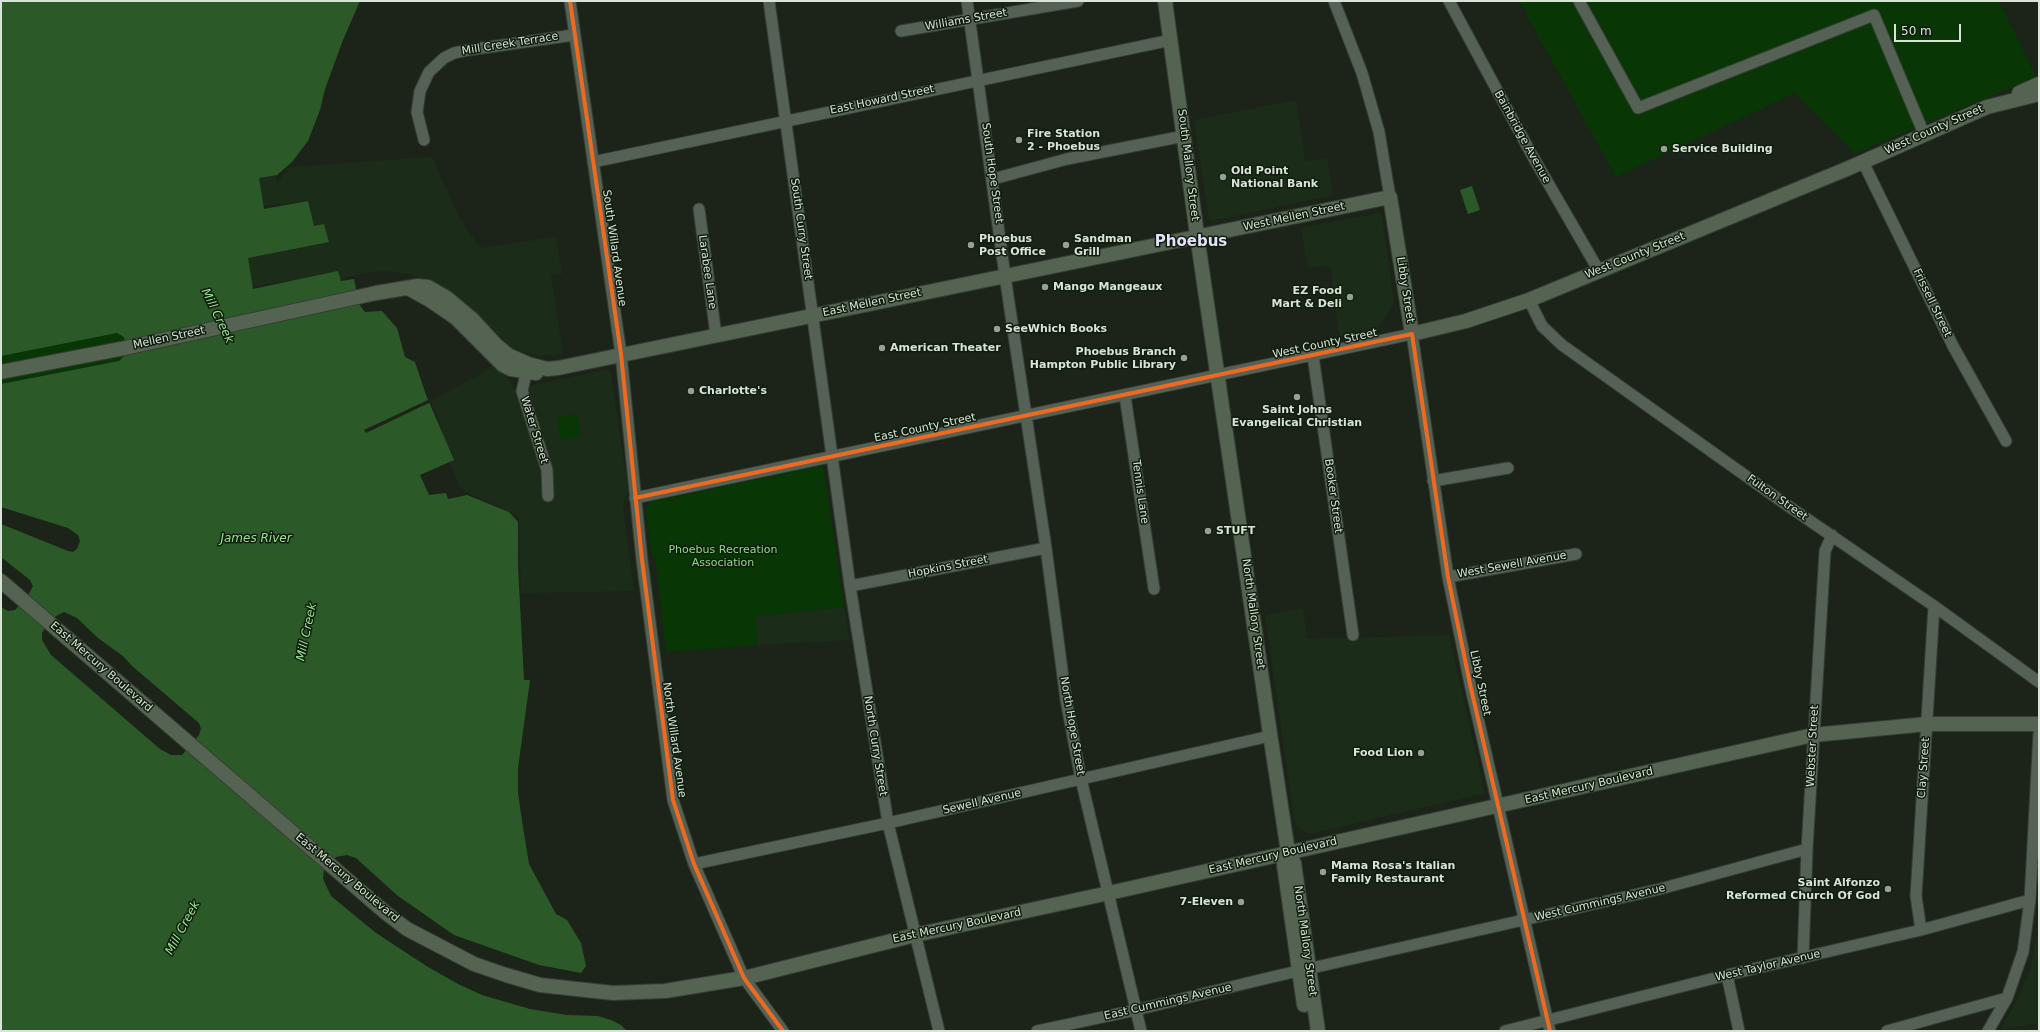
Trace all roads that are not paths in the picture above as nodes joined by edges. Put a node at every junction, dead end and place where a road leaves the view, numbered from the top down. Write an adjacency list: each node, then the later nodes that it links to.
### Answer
1 (570, 1): 11 (street, South Willard Avenue)
2 (769, 1): 17 (street, South Curry Street)
3 (967, 1): 9 (street, South Hope Street)
4 (1078, 1): 9 (street, Williams Street)
5 (1166, 1): 12 (main road, South Mallory Street)
6 (1334, 1): 24 (street, Libby Street)
7 (1449, 1): 27 (street, Bainbridge Avenue)
8 (1579, 1): 18 (street)
9 (970, 19): 10 (street, Williams Street); 13 (street, South Hope Street)
10 (901, 31)
11 (574, 35): 20 (street, Mill Creek Terrace); 21 (street, South Willard Avenue)
12 (1171, 40): 13 (street, East Howard Street); 19 (main road, South Mallory Street)
13 (979, 80): 17 (street, East Howard Street); 23 (street, South Hope Street)
14 (2039, 84): 16 (main road)
15 (2039, 94): 16 (main road, West County Street)
16 (1987, 107): 18 (main road, West County Street)
17 (786, 120): 21 (street, East Howard Street); 30 (street, South Curry Street)
18 (1924, 134): 22 (main road, West County Street)
19 (1184, 136): 23 (street); 26 (main road, South Mallory Street)
20 (424, 140)
21 (593, 162): 33 (street, South Willard Avenue)
22 (1863, 162): 27 (main road, West County Street); 40 (street, Frissell Street)
23 (993, 179): 28 (street, South Hope Street)
24 (1390, 197): 26 (main road, West Mellen Street); 31 (main road, Libby Street)
25 (699, 209): 32 (street, Larabee Lane)
26 (1197, 237): 28 (main road, East Mellen Street); 37 (main road, South Mallory Street)
27 (1599, 271): 29 (main road, West County Street)
28 (1005, 276): 30 (main road, East Mellen Street); 39 (street, South Hope Street)
29 (1529, 300): 31 (main road, West County Street); 46 (street, Fulton Street)
30 (813, 315): 32 (main road, East Mellen Street); 41 (street, South Curry Street)
31 (1412, 334): 34 (street, West County Street); 43 (street, Libby Street)
32 (716, 335): 33 (main road, East Mellen Street)
33 (621, 354): 35 (main road, East Mellen Street); 45 (street, South Willard Avenue)
34 (1313, 356): 37 (street, West County Street); 54 (street, Booker Street)
35 (527, 368): 36 (main road, Mellen Street); 44 (street, Water Street)
36 (1, 372)
37 (1218, 377): 38 (street, East County Street); 60 (main road, North Mallory Street)
38 (1126, 396): 39 (street, East County Street); 52 (street, Tennis Lane)
39 (1026, 416): 41 (street, East County Street); 47 (street, North Hope Street)
40 (2006, 441)
41 (832, 456): 45 (street, East County Street); 51 (street, North Curry Street)
42 (1508, 468): 43 (street)
43 (1433, 481): 49 (street, Libby Street)
44 (548, 496)
45 (635, 498): 67 (street, North Willard Avenue)
46 (1832, 535): 53 (street, Fulton Street); 59 (street, Webster Street)
47 (1046, 548): 51 (street, Hopkins Street); 61 (street, North Hope Street)
48 (1576, 554): 49 (street, West Sewell Avenue)
49 (1448, 577): 62 (street, Libby Street)
50 (5, 585): 76 (main road, East Mercury Boulevard)
51 (850, 586): 63 (street, North Curry Street)
52 (1154, 589)
53 (1934, 606): 55 (street, Fulton Street); 56 (street, Clay Street)
54 (1353, 635)
55 (2039, 682)
56 (1927, 724): 57 (main road, East Mercury Boulevard); 59 (main road, East Mercury Boulevard); 71 (street, Clay Street)
57 (2039, 724)
58 (2039, 733): 64 (street)
59 (1813, 735): 62 (main road, East Mercury Boulevard); 65 (street, Webster Street)
60 (1270, 736): 61 (street, Sewell Avenue); 66 (main road, North Mallory Street)
61 (1081, 779): 63 (street, Sewell Avenue); 68 (street, North Hope Street)
62 (1498, 806): 66 (main road, East Mercury Boulevard); 70 (street, Libby Street)
63 (888, 823): 67 (street, Sewell Avenue); 72 (street, North Curry Street)
64 (2036, 846): 69 (street)
65 (1807, 849): 70 (street, West Cummings Avenue); 73 (street, Webster Street)
66 (1288, 852): 68 (main road, East Mercury Boulevard); 74 (main road, North Mallory Street)
67 (694, 864): 76 (street, North Willard Avenue)
68 (1109, 893): 72 (main road, East Mercury Boulevard); 78 (street, North Hope Street)
69 (2030, 900): 71 (street, West Taylor Avenue); 77 (street)
70 (1524, 920): 74 (street, West Cummings Avenue); 79 (street, Libby Street)
71 (1921, 930): 73 (street, West Taylor Avenue)
72 (915, 935): 76 (main road, East Mercury Boulevard); 81 (street, North Curry Street)
73 (1803, 958): 75 (street, West Taylor Avenue)
74 (1304, 970): 78 (street, East Cummings Avenue); 84 (main road, North Mallory Street); 85 (main road, North Mallory Street)
75 (1727, 975): 79 (street, West Taylor Avenue); 87 (street)
76 (744, 978): 80 (street, North Willard Avenue)
77 (2007, 998): 88 (street); 89 (street)
78 (1136, 1010): 82 (street, East Cummings Avenue); 83 (street, North Hope Street)
79 (1548, 1026): 86 (street, West Taylor Avenue)
80 (783, 1031)
81 (939, 1031)
82 (1038, 1031)
83 (1141, 1031)
84 (1308, 1031)
85 (1318, 1031)
86 (1505, 1031)
87 (1740, 1031)
88 (1887, 1031)
89 (1988, 1031)

